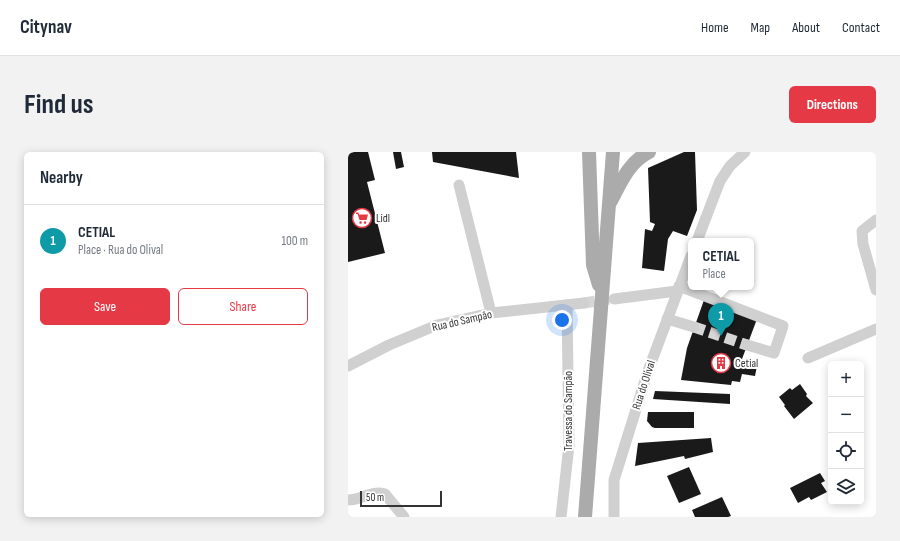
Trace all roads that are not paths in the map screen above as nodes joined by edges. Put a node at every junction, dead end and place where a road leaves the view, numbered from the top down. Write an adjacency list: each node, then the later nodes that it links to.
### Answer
1 (589, 152): 12 (main road)
2 (613, 152): 6 (main road)
3 (649, 152): 6 (main road)
4 (745, 152): 8 (street)
5 (459, 185): 15 (street)
6 (608, 206): 12 (main road)
7 (876, 220): 11 (street)
8 (698, 238)
9 (688, 263): 10 (street, Rua do Olival)
10 (678, 288): 12 (street); 16 (street, Rua do Olival); 19 (street)
11 (876, 290)
12 (608, 297): 25 (main road)
13 (584, 302): 14 (street, Rua do Sampão)
14 (567, 305): 15 (street, Rua do Sampão); 24 (street, Travessa do Sampão)
15 (491, 313): 21 (street, Rua do Sampão)
16 (667, 319): 17 (street); 26 (street, Rua do Olival)
17 (694, 327)
18 (876, 329): 20 (street)
19 (747, 345)
20 (808, 358)
21 (348, 366)
22 (348, 500): 23 (street)
23 (404, 517)
24 (561, 517)
25 (585, 517)
26 (614, 517)

